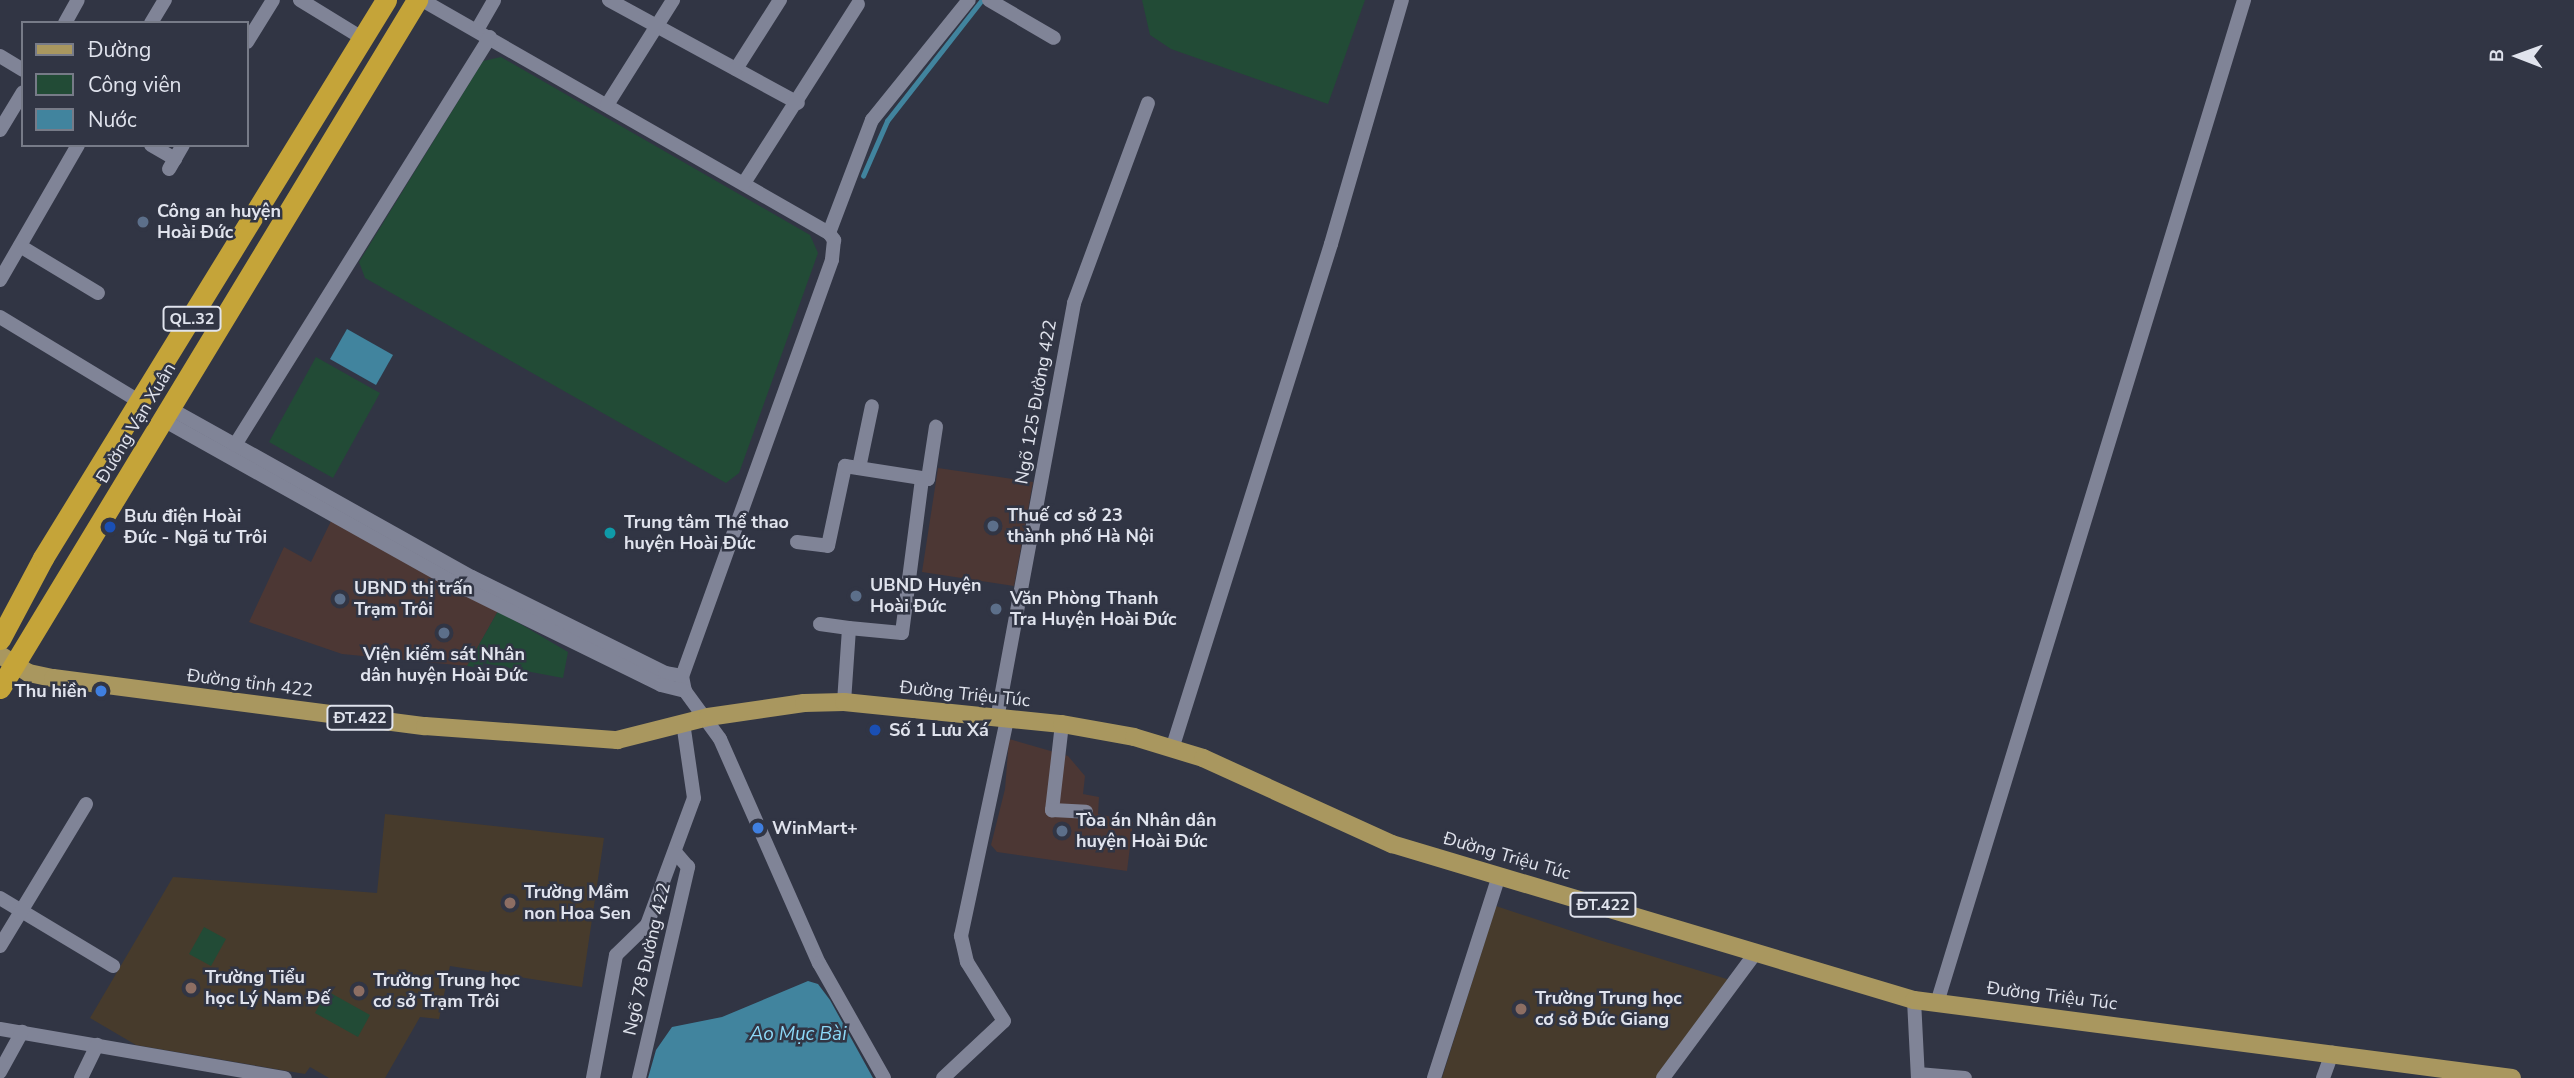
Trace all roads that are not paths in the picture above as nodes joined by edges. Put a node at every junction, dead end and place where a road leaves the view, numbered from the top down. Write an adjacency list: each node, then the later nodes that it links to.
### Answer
1 (78, 0): 16 (street)
2 (165, 0): 17 (street)
3 (273, 0): 22 (street)
4 (300, 0): 20 (street)
5 (386, 0): 20 (highway, Đường Vạn Xuân / QL.32)
6 (420, 0): 19 (street); 36 (highway, Đường Vạn Xuân / QL.32)
7 (494, 0): 19 (street)
8 (609, 0): 18 (street)
9 (673, 0): 18 (street)
10 (780, 0): 25 (street)
11 (969, 0): 37 (street)
12 (989, 0): 21 (street)
13 (1402, 0): 61 (street)
14 (2244, 0): 74 (street)
15 (858, 4): 27 (street)
16 (66, 21)
17 (152, 21)
18 (656, 26): 25 (street); 29 (street)
19 (483, 33): 29 (street); 46 (street)
20 (362, 38): 35 (highway, Đường Vạn Xuân / QL.32)
21 (1054, 38)
22 (248, 40)
23 (0, 56): 24 (street)
24 (21, 69)
25 (736, 69): 27 (street)
26 (21, 95): 30 (street)
27 (798, 103): 34 (street)
28 (1149, 103): 58 (street, Ngõ 125 Đường 422)
29 (607, 105): 34 (street)
30 (0, 130)
31 (77, 147): 38 (street)
32 (153, 147): 33 (street)
33 (182, 147)
34 (744, 183): 37 (street)
35 (267, 195): 36 (highway); 42 (highway, Đường Vạn Xuân / QL.32)
36 (292, 209): 44 (highway, Đường Vạn Xuân / QL.32)
37 (829, 233): 54 (street)
38 (20, 246): 39 (street); 40 (street)
39 (0, 280)
40 (98, 293)
41 (1, 320): 42 (street)
42 (142, 403): 52 (highway, Đường Vạn Xuân / QL.32)
43 (872, 406): 47 (street)
44 (168, 415): 46 (street); 53 (highway, Đường Vạn Xuân / QL.32); 54 (street)
45 (936, 427): 48 (street)
46 (235, 445): 54 (street)
47 (859, 468): 48 (street); 49 (street)
48 (922, 478): 51 (street)
49 (797, 542)
50 (820, 624): 51 (street)
51 (849, 628): 56 (street)
52 (0, 639)
53 (8, 659): 55 (highway, Đường Vạn Xuân / QL.32); 59 (main road, Đường tỉnh 422 / ĐT.422)
54 (684, 683): 57 (street)
55 (0, 688)
56 (844, 702): 57 (main road, Đường Triệu Túc / ĐT.422); 58 (main road, Đường Triệu Túc / ĐT.422)
57 (708, 717): 59 (main road, Đường tỉnh 422 / ĐT.422); 86 (street)
58 (1002, 719): 60 (main road, Đường Triệu Túc / ĐT.422); 87 (street, Ngõ 125 Đường 422)
59 (682, 723): 64 (street)
60 (1062, 724): 61 (main road, Đường Triệu Túc / ĐT.422); 63 (street)
61 (1172, 749): 65 (main road, Đường Triệu Túc / ĐT.422)
62 (86, 804): 67 (street)
63 (1086, 812)
64 (677, 853): 68 (street); 69 (street, Ngõ 78 Đường 422)
65 (1499, 876): 71 (main road, Đường Triệu Túc / ĐT.422); 88 (street)
66 (0, 898): 67 (street)
67 (21, 910): 70 (street); 72 (street)
68 (648, 925): 69 (street); 84 (street)
69 (674, 929): 85 (street, Ngõ 78 Đường 422)
70 (0, 946)
71 (1754, 955): 73 (main road, Đường Triệu Túc / ĐT.422); 89 (street)
72 (113, 966)
73 (1914, 1000): 74 (main road, Đường Triệu Túc / ĐT.422); 80 (street)
74 (1937, 1003): 78 (main road, Đường Triệu Túc / ĐT.422)
75 (0, 1029): 76 (street)
76 (22, 1032): 77 (street); 79 (street)
77 (97, 1045): 82 (street); 83 (street)
78 (2332, 1053): 81 (main road, Đường Triệu Túc / ĐT.422); 91 (street)
79 (0, 1072)
80 (1918, 1076): 90 (street)
81 (2493, 1077): 92 (main road, Đường Triệu Túc / ĐT.422)
82 (80, 1078)
83 (285, 1078)
84 (593, 1078)
85 (639, 1078)
86 (884, 1078)
87 (943, 1078)
88 (1434, 1078)
89 (1662, 1078)
90 (1965, 1078)
91 (2323, 1078)
92 (2512, 1078)

